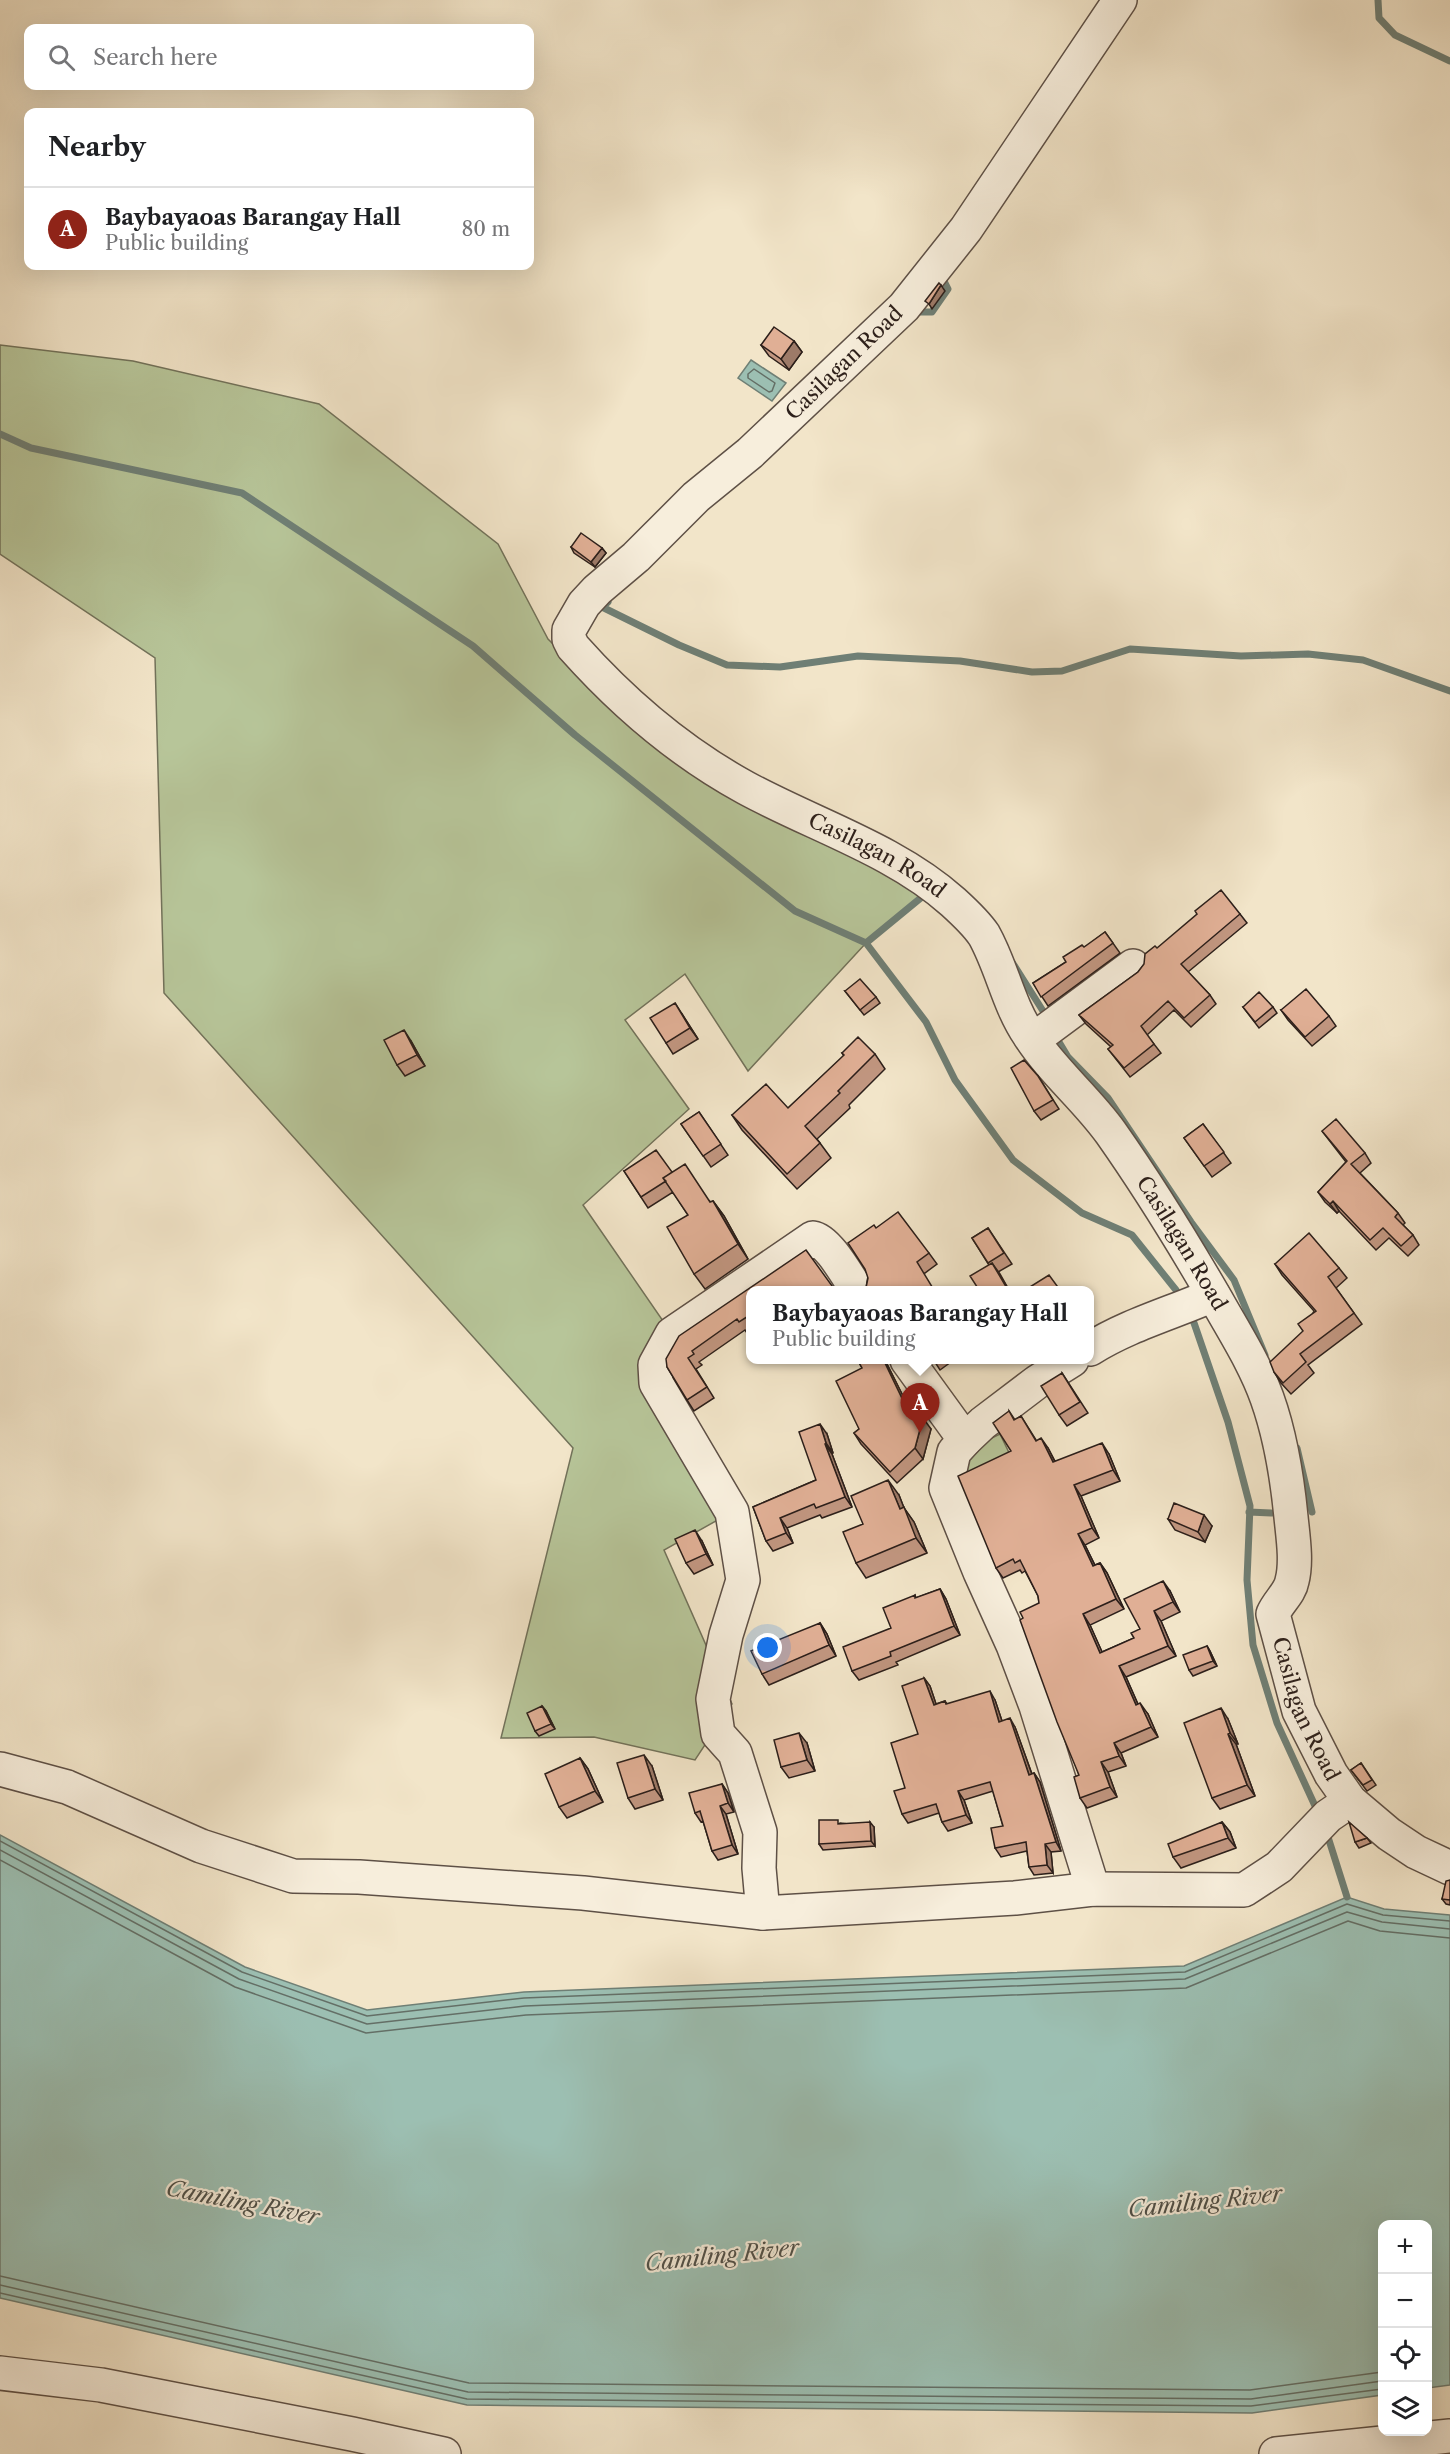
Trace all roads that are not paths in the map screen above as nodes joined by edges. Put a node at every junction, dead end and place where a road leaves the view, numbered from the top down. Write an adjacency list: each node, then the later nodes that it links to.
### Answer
1 (1120, 0): 3 (street, Casilagan Road)
2 (1133, 966): 3 (street)
3 (1033, 1040): 5 (street, Casilagan Road)
4 (854, 1286): 14 (street)
5 (1213, 1294): 6 (street); 11 (street, Casilagan Road)
6 (1094, 1346)
7 (911, 1364): 9 (street)
8 (1064, 1364): 9 (street)
9 (965, 1440): 13 (street)
10 (0, 1769): 14 (street)
11 (1350, 1801): 12 (street, Casilagan Road); 13 (street)
12 (1450, 1868)
13 (1093, 1889): 14 (street)
14 (763, 1913)
15 (0, 2373): 17 (street)
16 (1450, 2436): 18 (street)
17 (444, 2454)
18 (1276, 2454)

